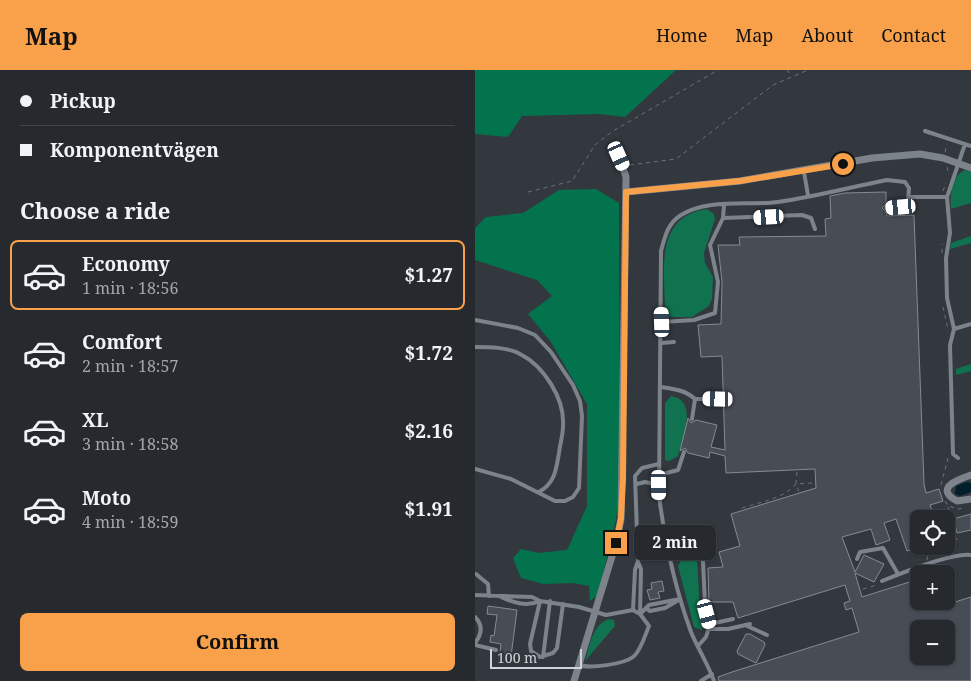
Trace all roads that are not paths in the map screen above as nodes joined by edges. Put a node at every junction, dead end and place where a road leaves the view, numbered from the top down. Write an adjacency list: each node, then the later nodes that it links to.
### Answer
1 (925, 130): 2 (lane)
2 (965, 144): 3 (lane); 5 (lane)
3 (971, 146)
4 (619, 156): 8 (street)
5 (959, 164): 6 (street); 7 (street); 11 (lane)
6 (971, 168)
7 (804, 172): 8 (street); 9 (lane)
8 (626, 192): 52 (street)
9 (808, 196): 10 (lane); 12 (lane)
10 (910, 197): 11 (lane); 13 (lane)
11 (945, 197): 19 (lane)
12 (724, 205): 14 (lane); 17 (lane)
13 (886, 208)
14 (723, 218): 15 (lane); 17 (lane)
15 (815, 229)
16 (475, 320): 35 (lane)
17 (662, 322): 21 (lane)
18 (971, 324): 19 (lane)
19 (951, 330): 28 (lane)
20 (674, 342): 21 (lane)
21 (661, 343): 23 (lane)
22 (475, 347): 35 (lane)
23 (661, 387): 24 (lane); 29 (lane)
24 (695, 399): 25 (lane); 26 (lane)
25 (718, 399)
26 (692, 419)
27 (684, 452): 31 (lane)
28 (958, 458)
29 (659, 464): 31 (lane); 33 (lane)
30 (475, 469): 35 (lane)
31 (659, 475): 34 (lane)
32 (971, 475): 36 (street)
33 (637, 484): 34 (lane); 40 (lane)
34 (659, 485): 37 (lane)
35 (539, 492)
36 (971, 499)
37 (668, 550): 47 (lane); 56 (lane)
38 (971, 555): 42 (lane)
39 (857, 559): 42 (lane)
40 (638, 561): 51 (lane); 53 (lane)
41 (476, 574): 45 (lane)
42 (898, 574): 43 (lane)
43 (882, 581)
44 (475, 596): 45 (lane)
45 (489, 596): 46 (lane)
46 (500, 597): 48 (lane); 48 (lane)
47 (681, 599): 53 (lane); 62 (lane)
48 (539, 601): 49 (lane); 64 (lane)
49 (550, 601): 50 (lane); 64 (lane)
50 (563, 604): 52 (lane); 64 (lane)
51 (633, 610): 52 (lane); 53 (lane)
52 (595, 613): 65 (street)
53 (640, 614): 65 (lane)
54 (475, 617): 61 (lane)
55 (733, 619): 56 (lane)
56 (710, 624): 59 (lane)
57 (751, 624): 58 (lane)
58 (745, 625): 59 (lane); 60 (lane)
59 (708, 629): 62 (lane)
60 (767, 635)
61 (475, 644): 63 (lane)
62 (698, 646): 66 (lane)
63 (496, 650)
64 (543, 657)
65 (579, 665): 67 (street)
66 (712, 674): 68 (lane); 69 (lane)
67 (574, 681)
68 (701, 681)
69 (714, 681)

